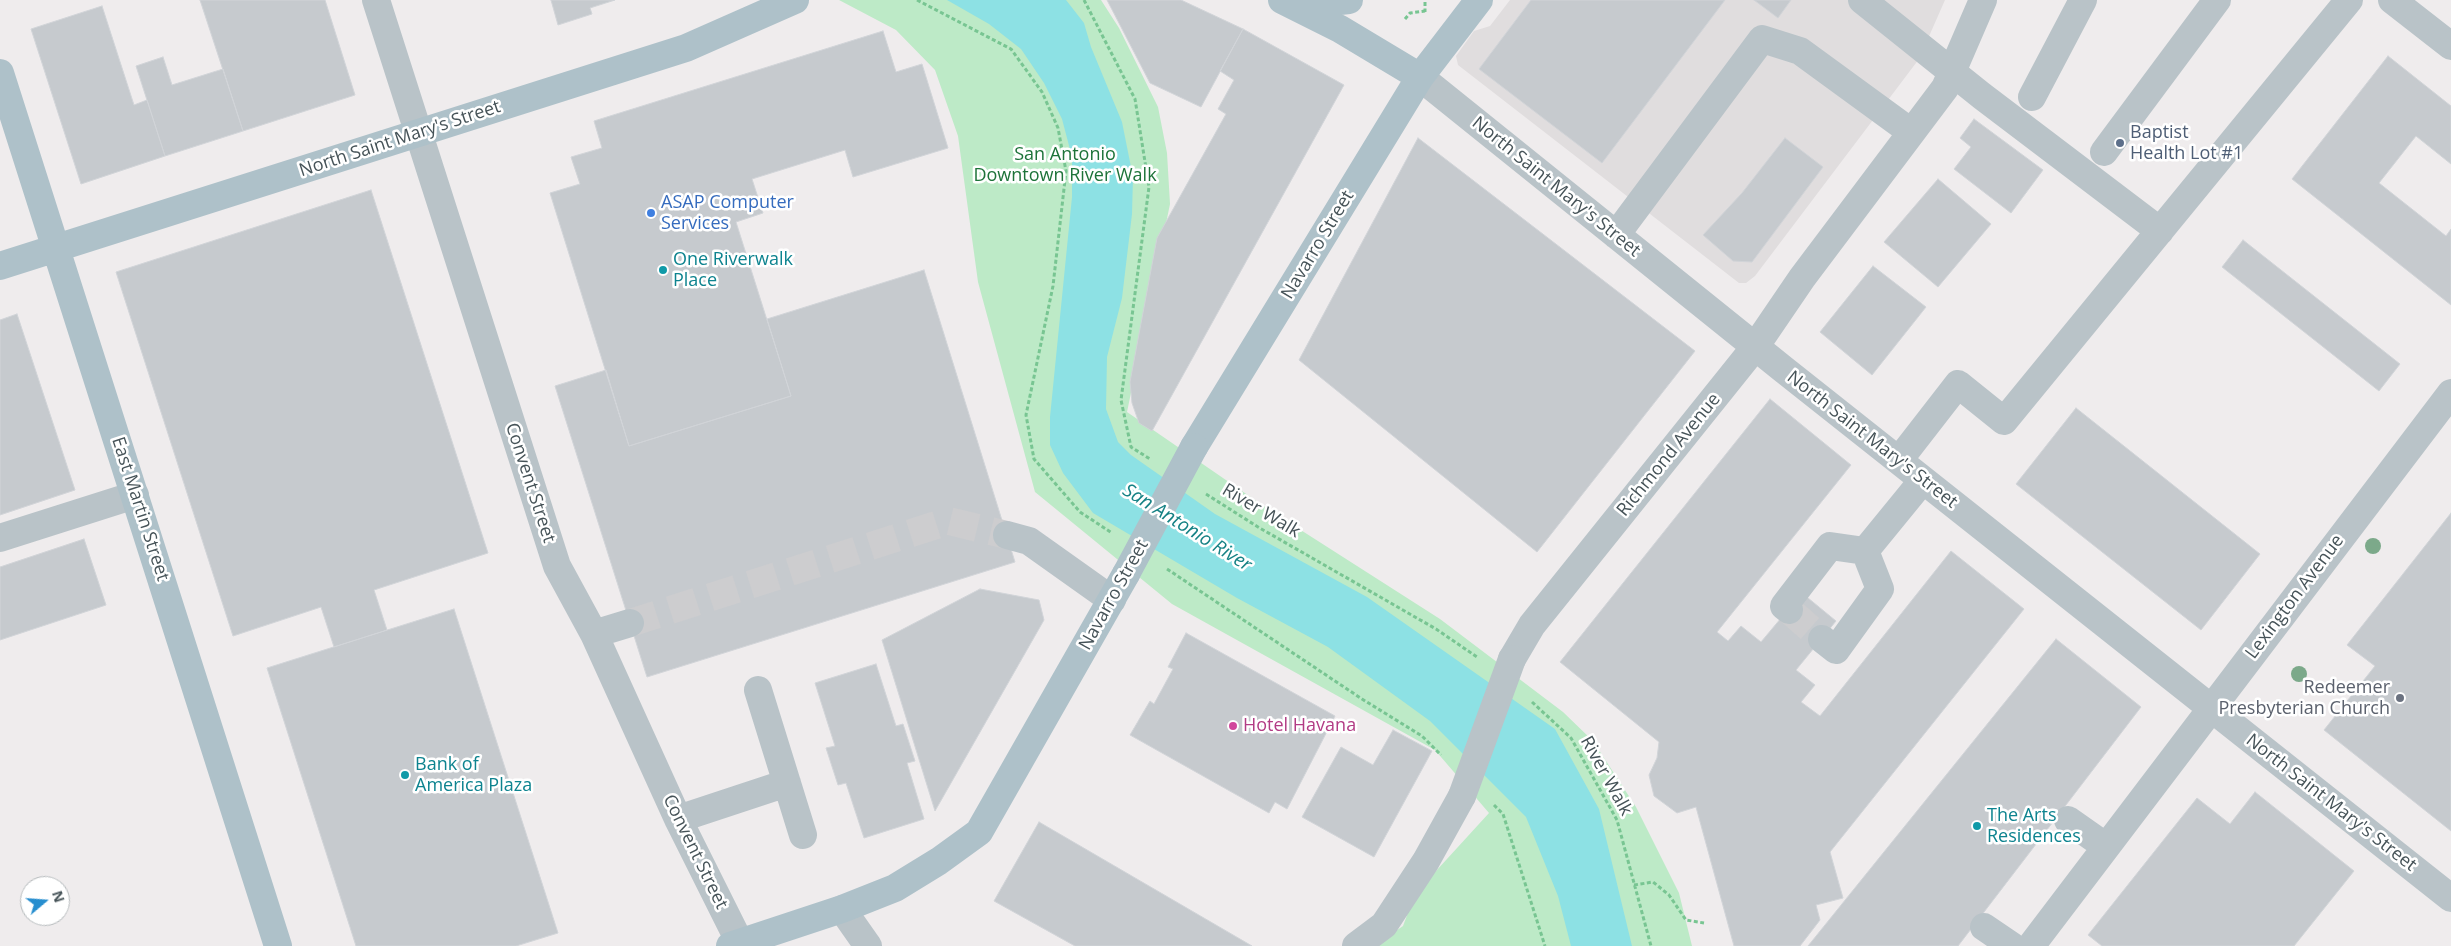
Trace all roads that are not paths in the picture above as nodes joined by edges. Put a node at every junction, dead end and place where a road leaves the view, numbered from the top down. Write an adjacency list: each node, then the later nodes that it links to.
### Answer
1 (376, 0): 18 (street, Convent Street)
2 (795, 0): 18 (main road, North Saint Mary's Street)
3 (1349, 0): 11 (main road)
4 (1479, 0): 15 (main road, Navarro Street)
5 (1862, 0): 14 (street)
6 (1983, 0): 14 (street, Richmond Avenue)
7 (2083, 0): 16 (street)
8 (2217, 0): 19 (street)
9 (2349, 0): 20 (street)
10 (2392, 0): 12 (street)
11 (1288, 3): 15 (main road, North Saint Mary's Street)
12 (2451, 46)
13 (0, 73): 22 (main road, East Martin Street)
14 (1953, 74): 17 (street, Richmond Avenue); 20 (street)
15 (1420, 77): 21 (street, North Saint Mary's Street); 32 (main road, Navarro Street, bridge)
16 (2032, 97)
17 (1911, 132): 21 (street); 24 (street, Richmond Avenue)
18 (418, 133): 22 (main road, North Saint Mary's Street); 35 (street, Convent Street)
19 (2104, 152)
20 (2160, 231): 26 (street)
21 (1616, 235): 24 (street, North Saint Mary's Street)
22 (56, 247): 23 (main road, North Saint Mary's Street); 28 (main road, East Martin Street)
23 (0, 266)
24 (1755, 347): 26 (street, North Saint Mary's Street); 50 (street, Richmond Avenue, bridge)
25 (2451, 393): 38 (street, Lexington Avenue)
26 (1899, 460): 27 (street, North Saint Mary's Street)
27 (1923, 480): 31 (street); 38 (street, North Saint Mary's Street)
28 (135, 495): 30 (street); 48 (main road, East Martin Street)
29 (1007, 534): 32 (street)
30 (0, 538)
31 (1865, 551): 33 (street); 36 (street)
32 (1112, 600): 45 (main road, Navarro Street)
33 (1788, 610)
34 (630, 623): 35 (street)
35 (594, 634): 40 (street, Convent Street)
36 (1822, 639)
37 (758, 690): 39 (street)
38 (2210, 708): 43 (street, Lexington Avenue); 44 (street, North Saint Mary's Street)
39 (787, 783): 40 (street); 42 (street)
40 (678, 819): 47 (street, Convent Street)
41 (2068, 820): 43 (street)
42 (803, 835)
43 (2106, 846): 52 (street, Lexington Avenue)
44 (2451, 898)
45 (842, 909): 47 (main road, Navarro Street); 49 (street)
46 (1984, 927): 51 (street)
47 (735, 944)
48 (278, 946)
49 (868, 946)
50 (1356, 946)
51 (2012, 946)
52 (2031, 946)

